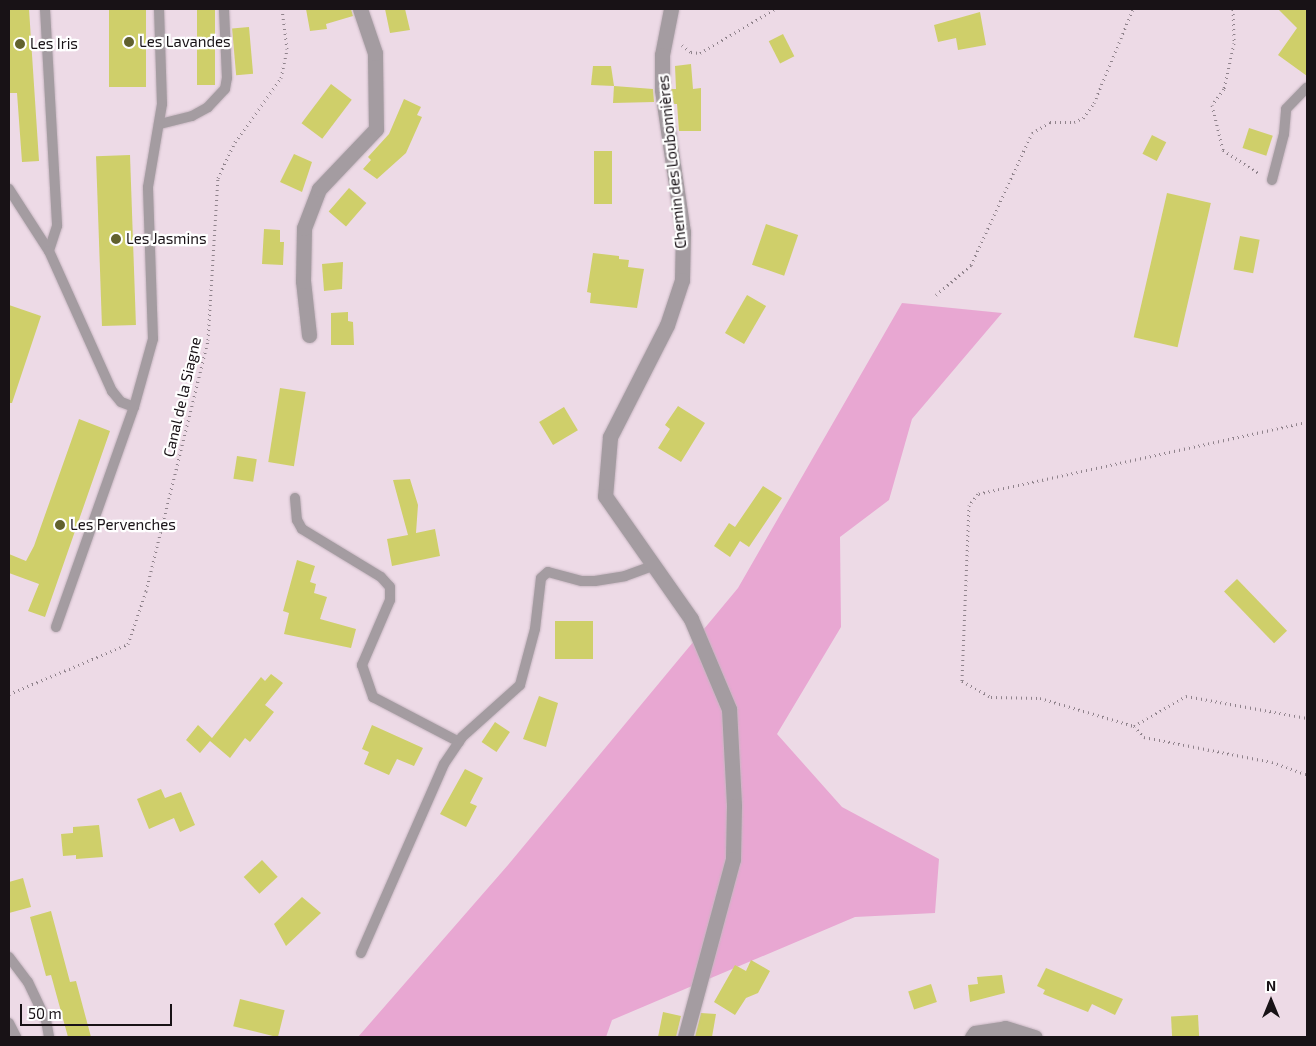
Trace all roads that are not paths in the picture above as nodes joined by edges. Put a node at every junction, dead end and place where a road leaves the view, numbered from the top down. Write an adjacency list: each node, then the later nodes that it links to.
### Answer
1 (45, 9): 10 (lane)
2 (158, 9): 7 (lane)
3 (224, 9): 7 (lane)
4 (360, 9): 11 (street)
5 (670, 9): 14 (street, Chemin des Loubonnières)
6 (1307, 87): 8 (lane)
7 (160, 124): 12 (lane)
8 (1272, 180)
9 (9, 188): 10 (lane)
10 (49, 251): 12 (lane)
11 (309, 335)
12 (134, 407): 15 (lane)
13 (295, 498): 16 (lane)
14 (655, 565): 16 (lane); 22 (street, Chemin des Loubonnières)
15 (56, 627)
16 (459, 742): 17 (lane)
17 (361, 953)
18 (9, 957): 21 (lane)
19 (9, 1023): 20 (lane)
20 (16, 1037)
21 (49, 1037)
22 (685, 1037)
23 (972, 1037): 24 (street)
24 (1035, 1037)

